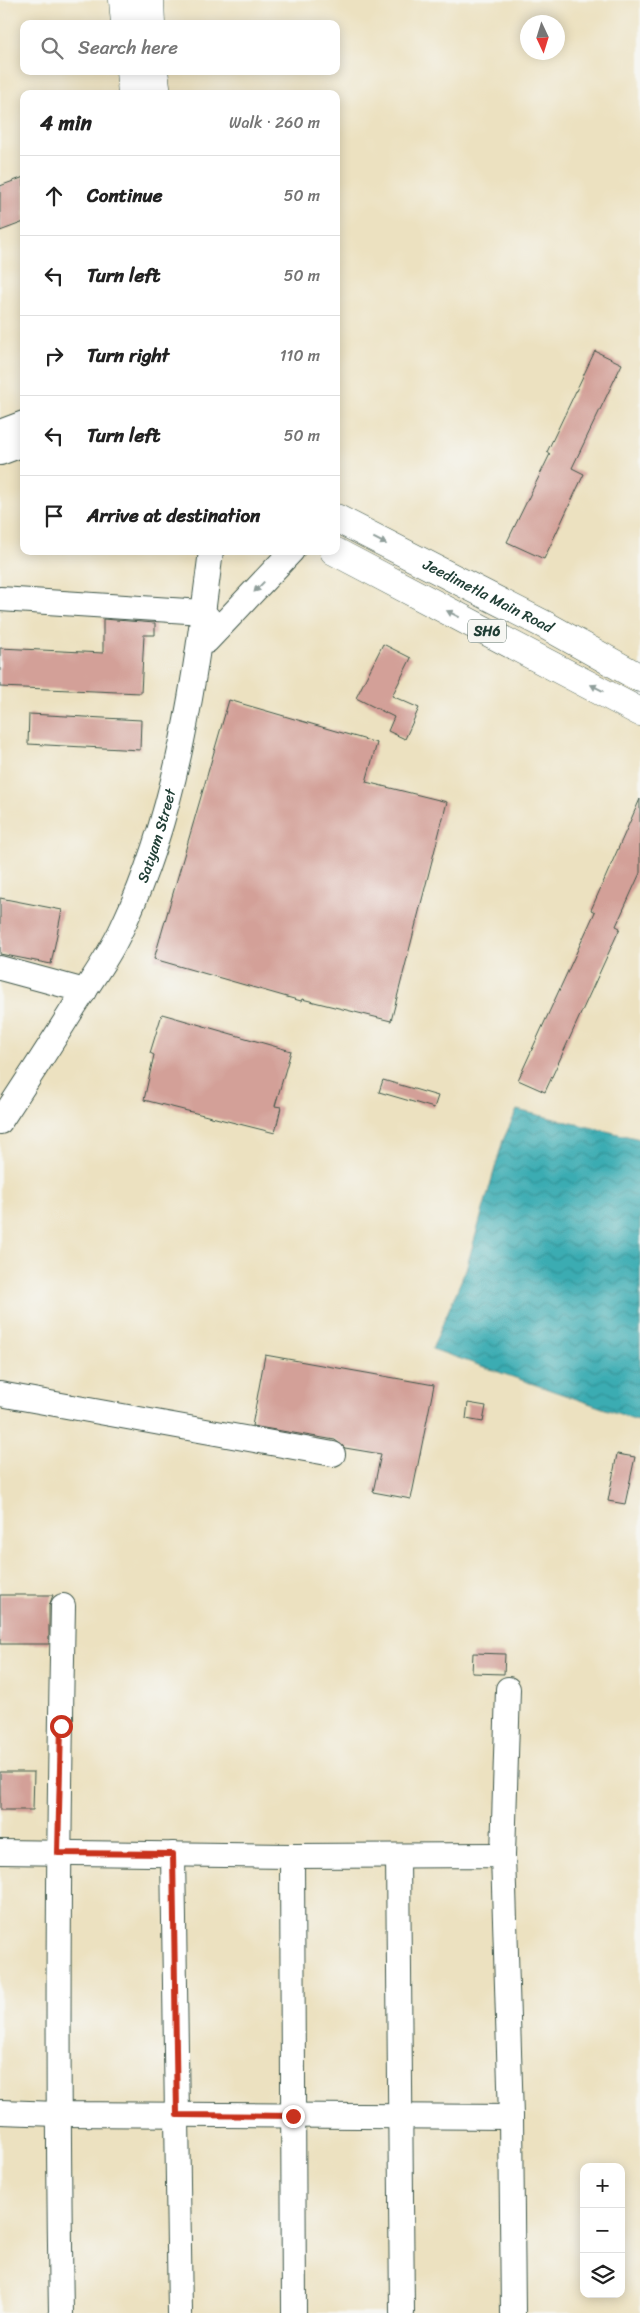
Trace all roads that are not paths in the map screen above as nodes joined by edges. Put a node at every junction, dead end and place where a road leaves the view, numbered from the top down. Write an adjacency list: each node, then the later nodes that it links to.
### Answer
1 (123, 0): 3 (main road)
2 (150, 0): 4 (main road)
3 (125, 20)
4 (151, 20)
5 (130, 75): 7 (main road)
6 (155, 75): 8 (main road)
7 (132, 90)
8 (156, 90)
9 (20, 424): 10 (street)
10 (0, 432)
11 (20, 446): 12 (street)
12 (0, 453)
13 (340, 520): 19 (main road, Jeedimetla Main Road / SH6, one-way to 19)
14 (340, 554): 20 (main road, Jeedimetla Main Road / SH6, one-way to 14)
15 (211, 555): 18 (street)
16 (287, 555): 18 (street, Satyam Street, one-way to 18)
17 (0, 599): 18 (street)
18 (211, 620): 22 (street, Satyam Street)
19 (640, 678)
20 (640, 712)
21 (0, 968): 22 (street)
22 (85, 991): 23 (street, Satyam Street)
23 (0, 1122)
24 (0, 1394): 25 (street)
25 (333, 1454)
26 (64, 1606): 29 (street)
27 (508, 1689): 31 (street)
28 (0, 1852): 29 (street)
29 (58, 1853): 30 (street); 35 (street)
30 (173, 1854): 32 (street); 36 (street)
31 (503, 1855): 33 (street); 39 (street)
32 (292, 1856): 33 (street); 37 (street)
33 (398, 1856): 38 (street)
34 (0, 2112): 35 (street)
35 (58, 2114): 36 (street); 40 (street)
36 (177, 2115): 37 (street); 41 (street)
37 (293, 2116): 38 (street); 42 (street)
38 (400, 2116): 39 (street); 43 (street)
39 (511, 2117): 44 (street)
40 (60, 2313)
41 (180, 2313)
42 (294, 2313)
43 (402, 2313)
44 (513, 2313)

